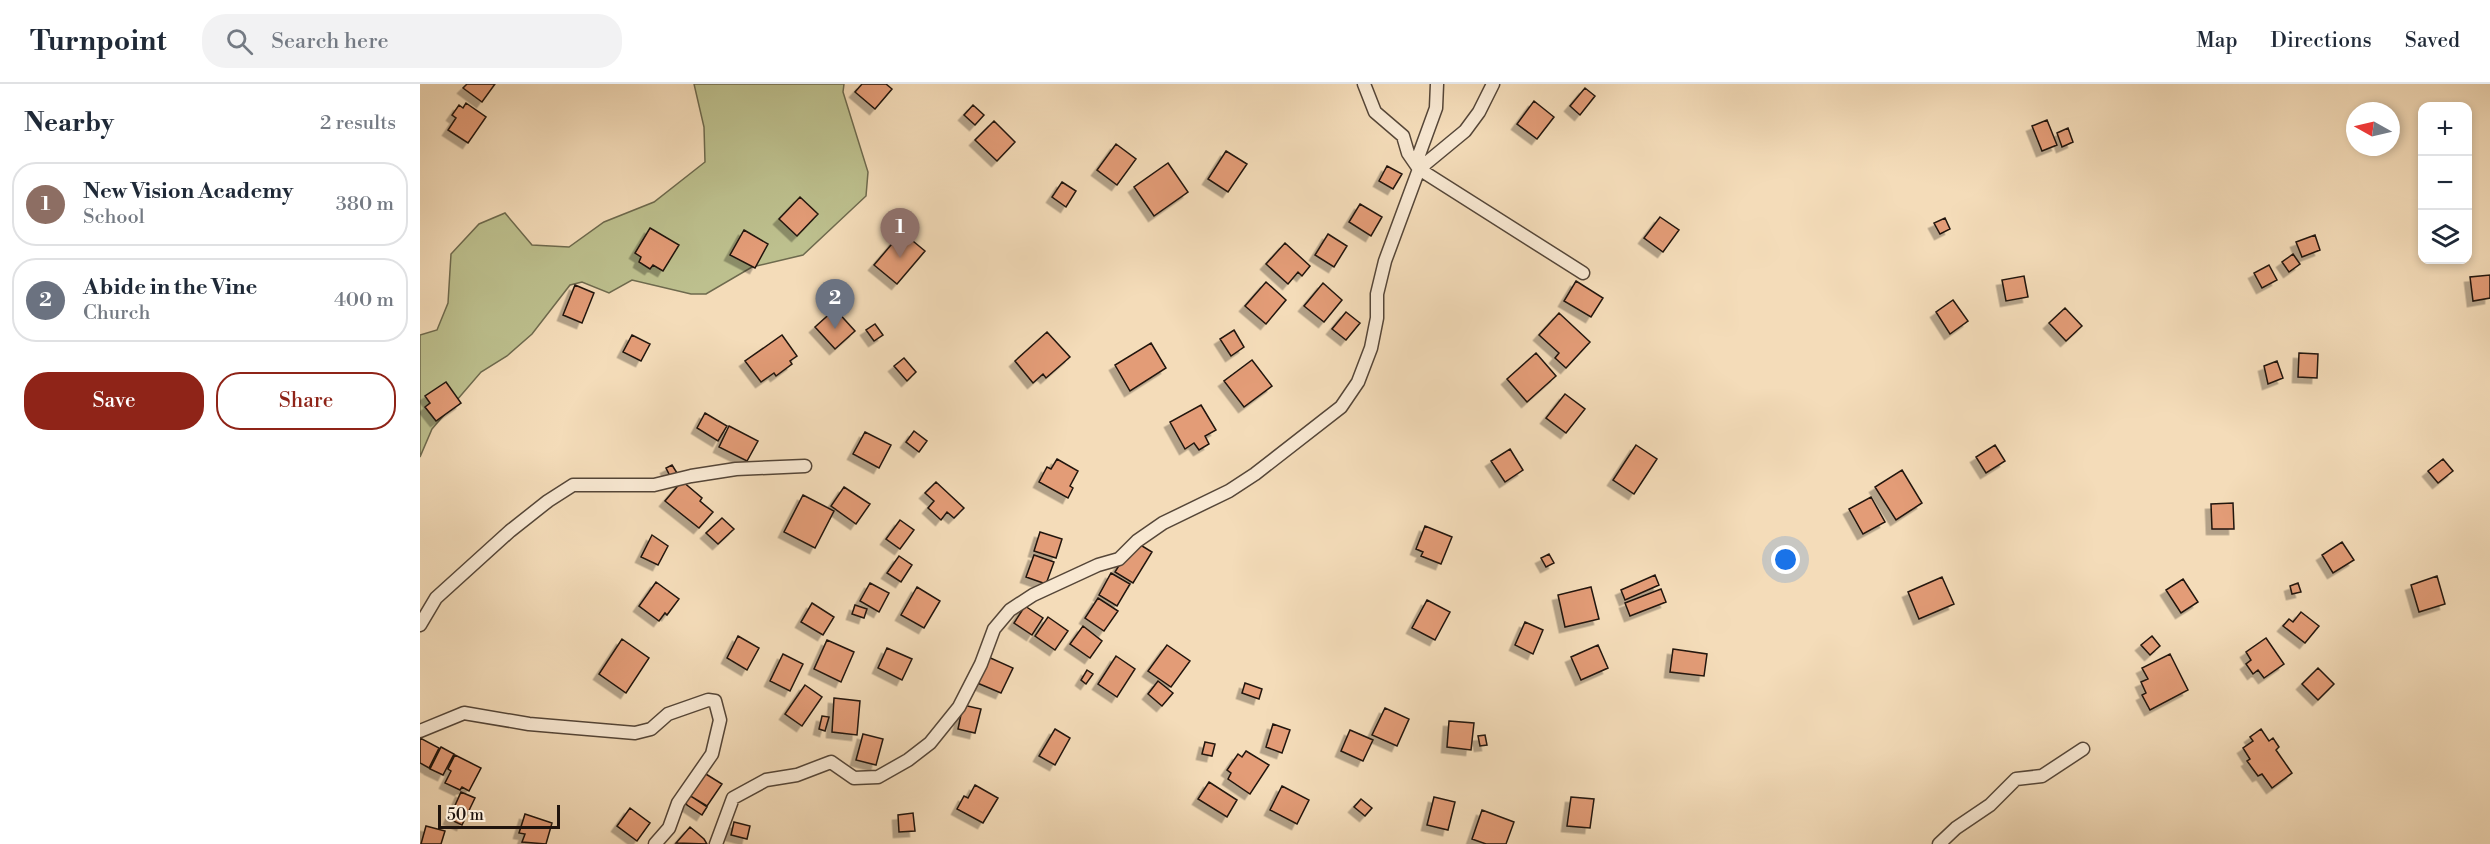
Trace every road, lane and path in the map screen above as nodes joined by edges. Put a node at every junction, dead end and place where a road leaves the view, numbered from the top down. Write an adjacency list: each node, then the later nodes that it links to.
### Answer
1 (1364, 84): 4 (street)
2 (1437, 84): 4 (street)
3 (1493, 84): 4 (street)
4 (1418, 166): 5 (street); 11 (street)
5 (1583, 273)
6 (805, 466): 7 (street)
7 (420, 625)
8 (420, 731): 10 (street)
9 (2083, 749): 12 (street)
10 (655, 844)
11 (716, 844)
12 (1940, 844)

